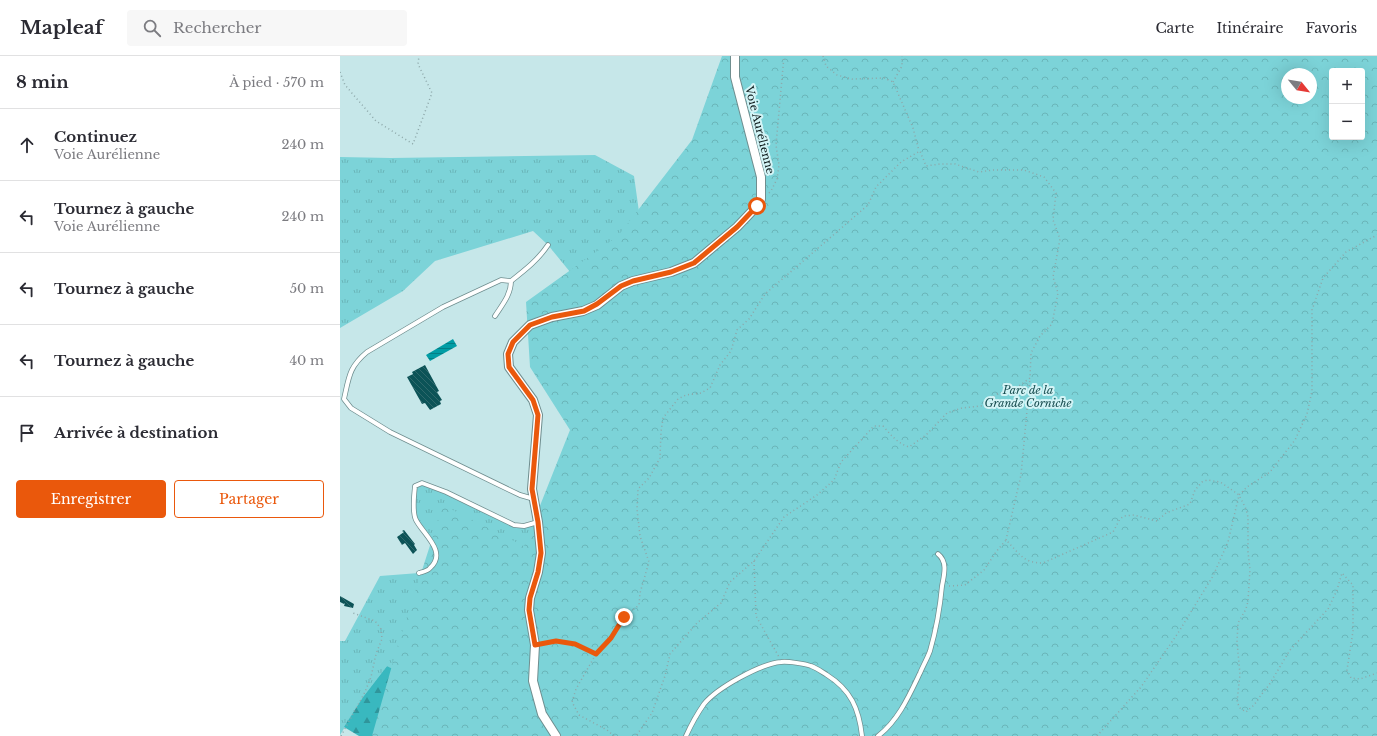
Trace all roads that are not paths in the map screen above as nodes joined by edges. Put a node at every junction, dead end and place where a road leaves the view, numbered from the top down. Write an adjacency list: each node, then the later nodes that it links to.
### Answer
1 (734, 56): 5 (street, Voie Aurélienne)
2 (548, 245): 3 (lane)
3 (511, 281): 4 (lane); 5 (lane)
4 (495, 316)
5 (534, 499): 6 (street)
6 (538, 522): 8 (lane); 9 (street)
7 (938, 554): 12 (lane)
8 (419, 573)
9 (556, 736)
10 (686, 736): 11 (lane)
11 (862, 736)
12 (878, 736)

